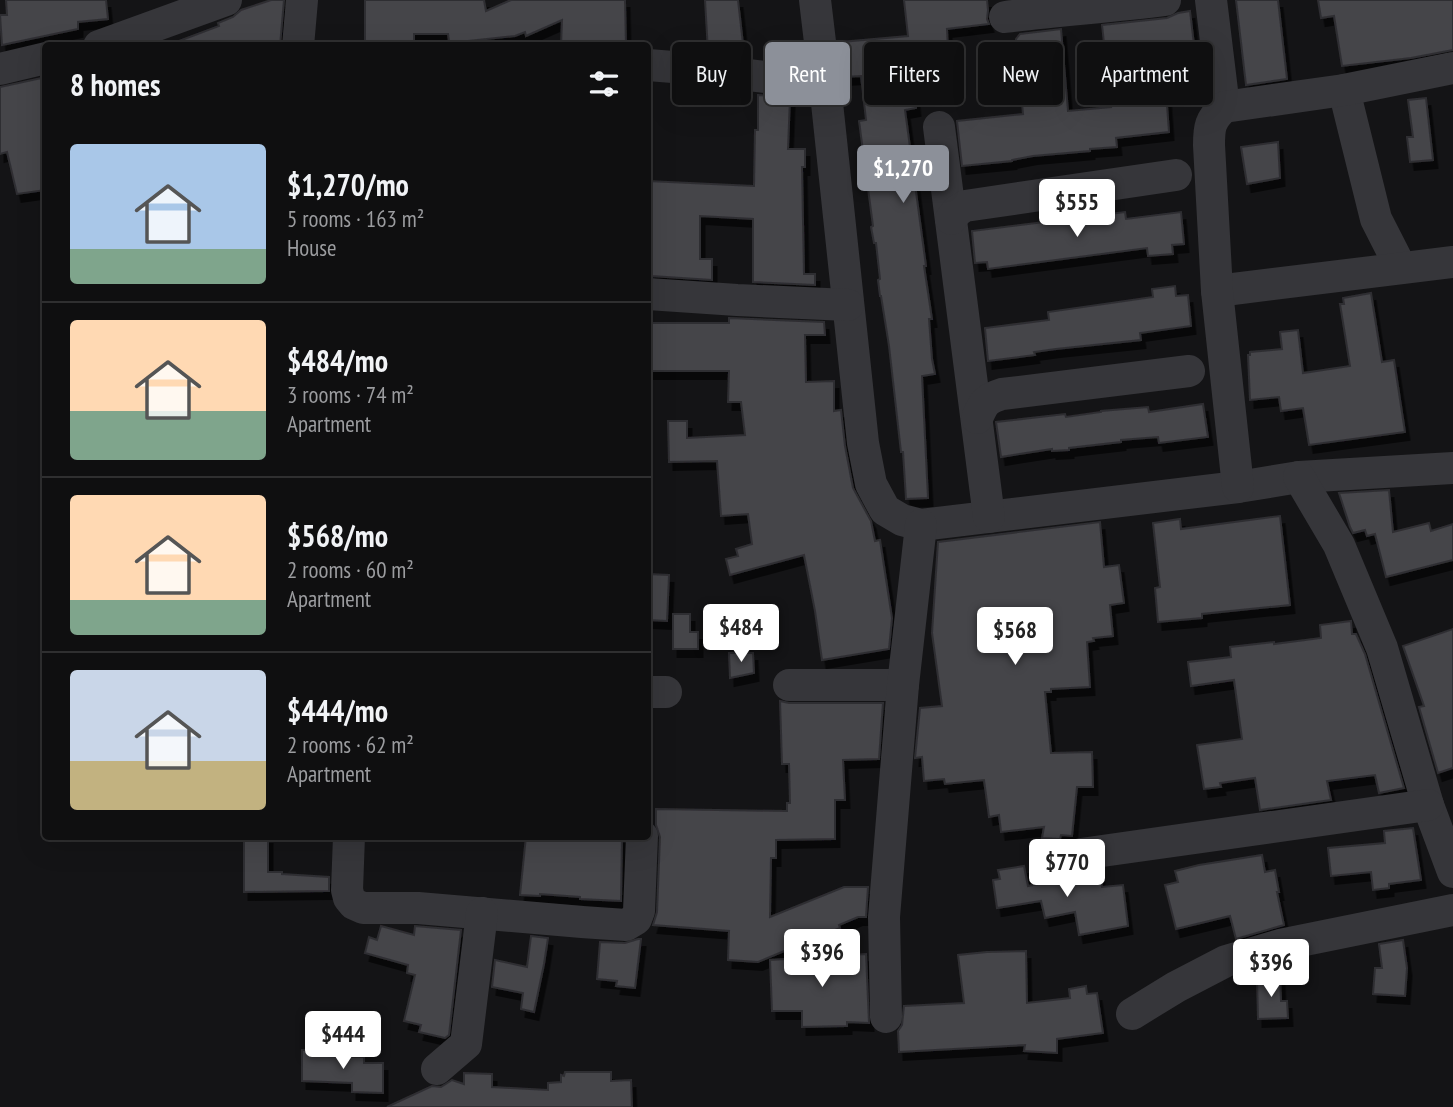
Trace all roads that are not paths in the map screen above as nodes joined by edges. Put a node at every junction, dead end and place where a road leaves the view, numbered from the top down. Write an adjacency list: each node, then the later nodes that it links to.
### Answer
1 (226, 0): 7 (street)
2 (302, 0): 8 (street)
3 (815, 0): 9 (street)
4 (1165, 0): 6 (street)
5 (1211, 0): 17 (street)
6 (1005, 18)
7 (109, 42)
8 (299, 42)
9 (820, 42)
10 (42, 59): 13 (street)
11 (651, 65): 14 (street)
12 (1453, 68): 15 (street)
13 (0, 69)
14 (765, 77)
15 (1344, 90): 17 (street); 22 (street)
16 (827, 105): 25 (street)
17 (1224, 107): 23 (street)
18 (939, 127): 20 (street)
19 (1176, 175): 20 (street)
20 (951, 219): 27 (street)
21 (1453, 262): 22 (street)
22 (1401, 268): 23 (street)
23 (1217, 291): 30 (street)
24 (651, 294): 25 (street)
25 (848, 305): 32 (street)
26 (1189, 371): 27 (street)
27 (977, 418): 31 (street)
28 (1453, 468): 29 (street)
29 (1299, 477): 30 (street); 35 (street)
30 (1238, 487): 31 (street)
31 (989, 517): 32 (street)
32 (921, 525): 34 (street)
33 (789, 685): 34 (street)
34 (903, 685): 43 (street)
35 (1428, 805): 38 (street); 39 (street)
36 (349, 840): 41 (street)
37 (642, 840): 41 (street)
38 (1081, 855)
39 (1453, 872)
40 (1453, 910): 42 (street)
41 (482, 913): 44 (street)
42 (1132, 1014)
43 (886, 1017)
44 (438, 1069)

